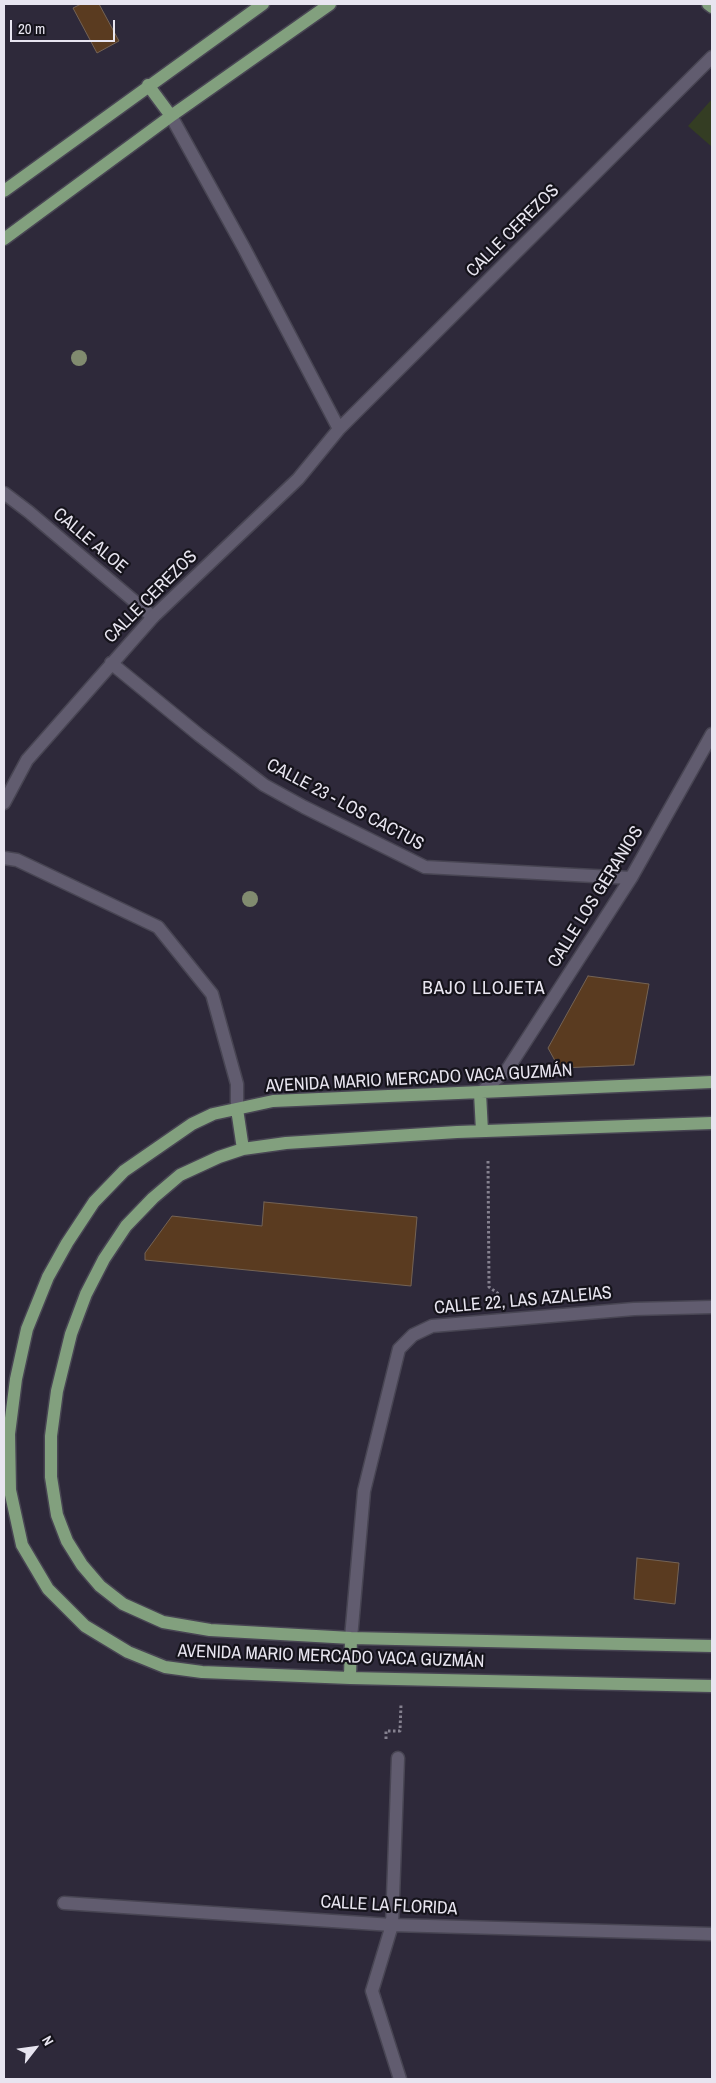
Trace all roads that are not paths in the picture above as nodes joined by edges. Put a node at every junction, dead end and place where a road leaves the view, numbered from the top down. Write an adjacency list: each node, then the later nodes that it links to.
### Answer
1 (263, 4): 6 (main road)
2 (330, 4): 7 (main road)
3 (708, 4): 4 (main road)
4 (712, 7)
5 (712, 58): 10 (street, CALLE CEREZOS)
6 (148, 85): 7 (main road); 8 (main road)
7 (171, 116): 9 (main road); 10 (street)
8 (4, 191)
9 (4, 239)
10 (339, 429): 12 (street, CALLE CEREZOS)
11 (4, 493): 12 (street, CALLE ALOE)
12 (153, 616): 13 (street, CALLE CEREZOS)
13 (111, 663): 15 (street, CALLE CEREZOS); 17 (street, CALLE 23 - LOS CACTUS)
14 (712, 734): 17 (street, CALLE LOS GERANIOS)
15 (4, 803)
16 (4, 858): 20 (street)
17 (631, 878): 19 (street, CALLE LOS GERANIOS)
18 (712, 1082): 19 (main road, AVENIDA MARIO MERCADO VACA GUZMÁN)
19 (480, 1093): 20 (main road, AVENIDA MARIO MERCADO VACA GUZMÁN); 22 (main road)
20 (237, 1109): 23 (main road); 27 (main road, AVENIDA MARIO MERCADO VACA GUZMÁN)
21 (712, 1123): 22 (main road, AVENIDA MARIO MERCADO VACA GUZMÁN)
22 (482, 1131): 23 (main road, AVENIDA MARIO MERCADO VACA GUZMÁN)
23 (243, 1149): 25 (main road, AVENIDA MARIO MERCADO VACA GUZMÁN)
24 (712, 1306): 25 (street, CALLE 22, LAS AZALEIAS)
25 (351, 1638): 26 (main road, AVENIDA MARIO MERCADO VACA GUZMÁN); 27 (main road)
26 (712, 1646)
27 (350, 1678): 28 (main road, AVENIDA MARIO MERCADO VACA GUZMÁN)
28 (712, 1686)
29 (398, 1758): 31 (street)
30 (64, 1903): 31 (street, CALLE LA FLORIDA)
31 (392, 1925): 32 (street, CALLE LA FLORIDA); 33 (street)
32 (712, 1934)
33 (400, 2079)

